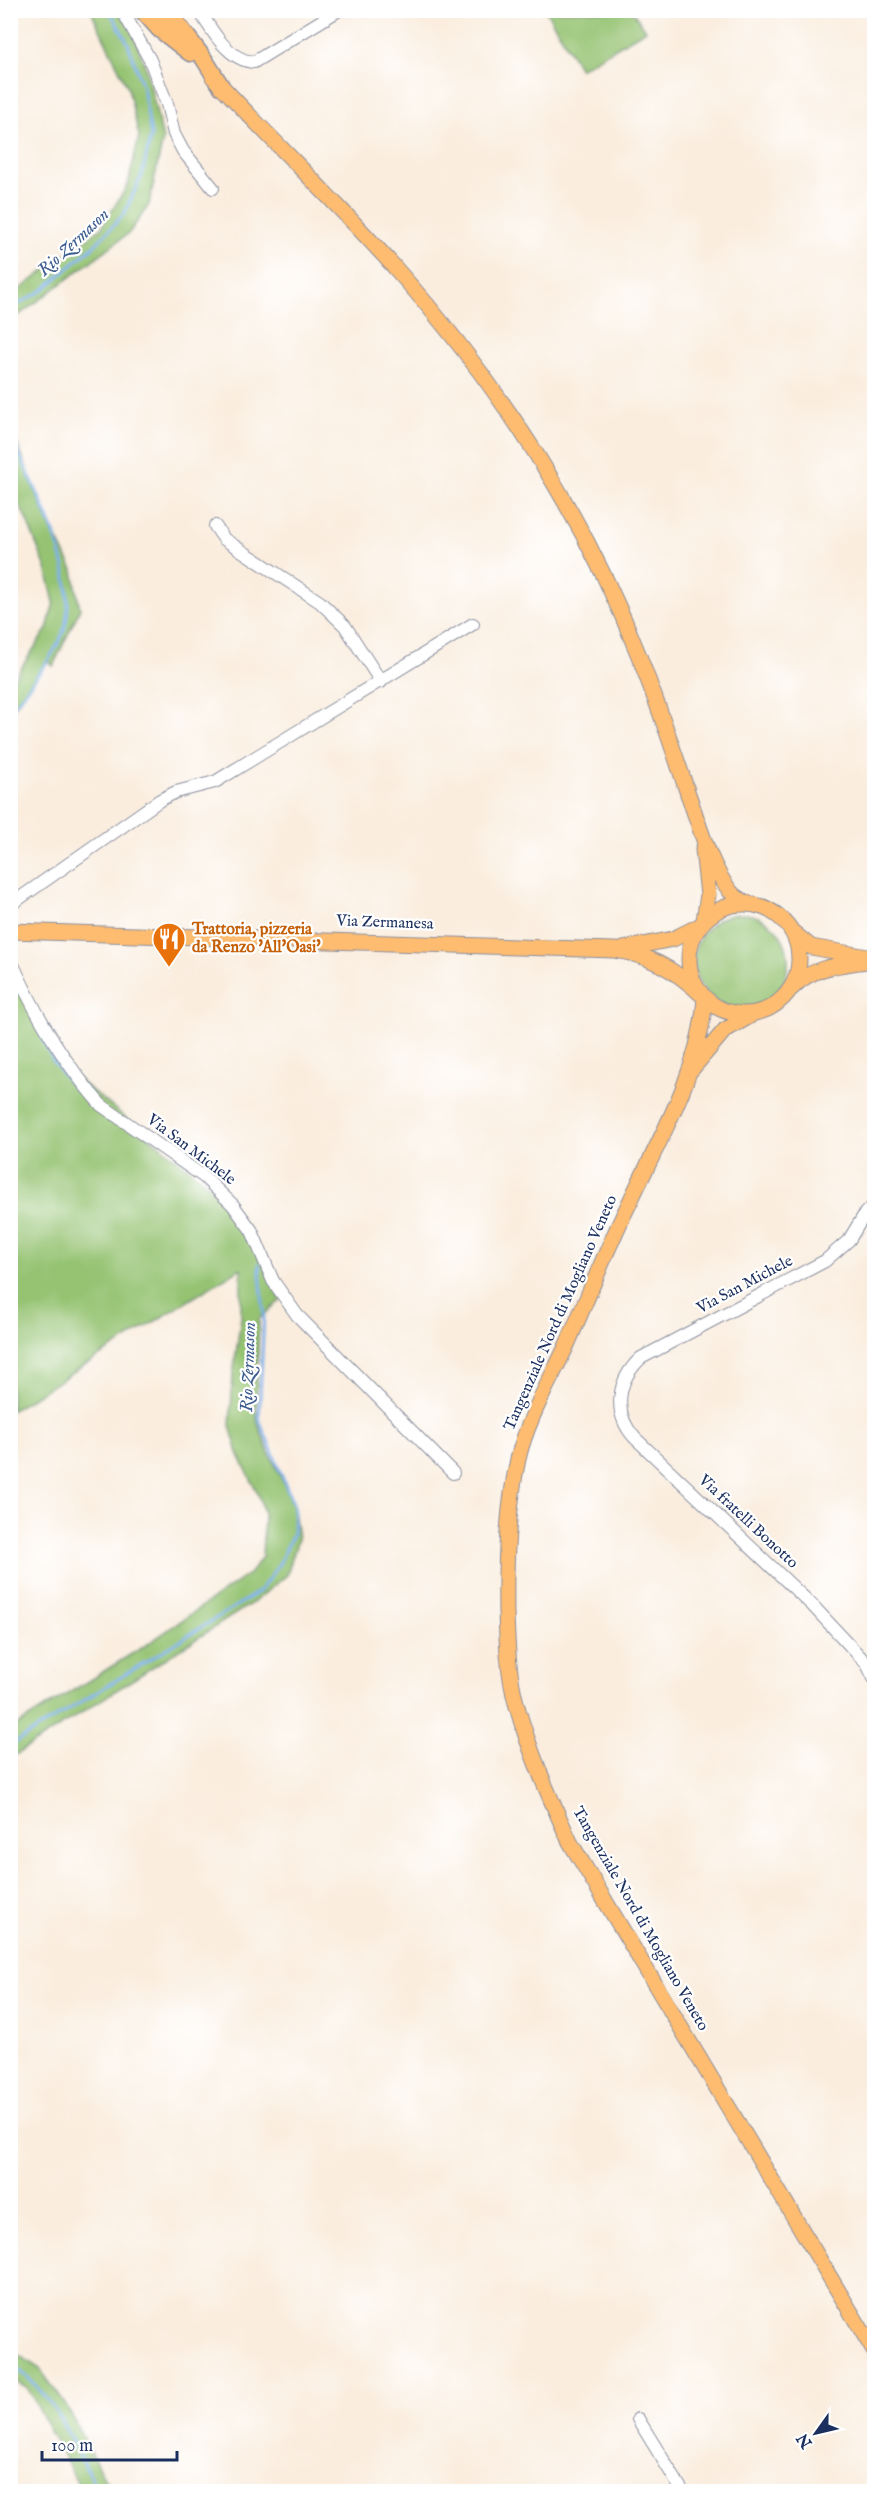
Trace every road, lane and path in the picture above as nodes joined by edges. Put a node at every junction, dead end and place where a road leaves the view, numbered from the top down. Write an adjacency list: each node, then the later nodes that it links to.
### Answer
1 (122, 10): 9 (street)
2 (142, 10): 7 (highway)
3 (154, 10): 7 (main road)
4 (167, 10): 8 (highway)
5 (199, 10): 6 (street)
6 (339, 10)
7 (190, 53): 8 (main road)
8 (221, 86): 13 (main road)
9 (213, 188)
10 (215, 526): 12 (street)
11 (473, 624): 12 (street)
12 (381, 682): 15 (street)
13 (699, 825): 14 (main road); 16 (main road)
14 (750, 904): 16 (main road, Via Zermanesa); 17 (main road)
15 (10, 905)
16 (702, 923): 19 (main road, Via Zermanesa); 23 (main road)
17 (789, 928): 21 (main road); 22 (main road)
18 (10, 930): 19 (main road, Via Zermanesa)
19 (614, 950): 23 (main road, Via Zermanesa)
20 (10, 958): 28 (street, Via San Michele)
21 (874, 959): 22 (main road)
22 (792, 988): 24 (main road)
23 (703, 997): 24 (main road, Via Zermanesa); 25 (main road, Tangenziale Nord di Mogliano Veneto)
24 (753, 1014): 25 (main road, Tangenziale Nord di Mogliano Veneto)
25 (691, 1070): 30 (main road, Tangenziale Nord di Mogliano Veneto)
26 (874, 1206): 27 (street, Via San Michele)
27 (623, 1382): 29 (street, Via fratelli Bonotto)
28 (453, 1473)
29 (874, 1678)
30 (874, 2351)
31 (638, 2419): 32 (street)
32 (683, 2492)

